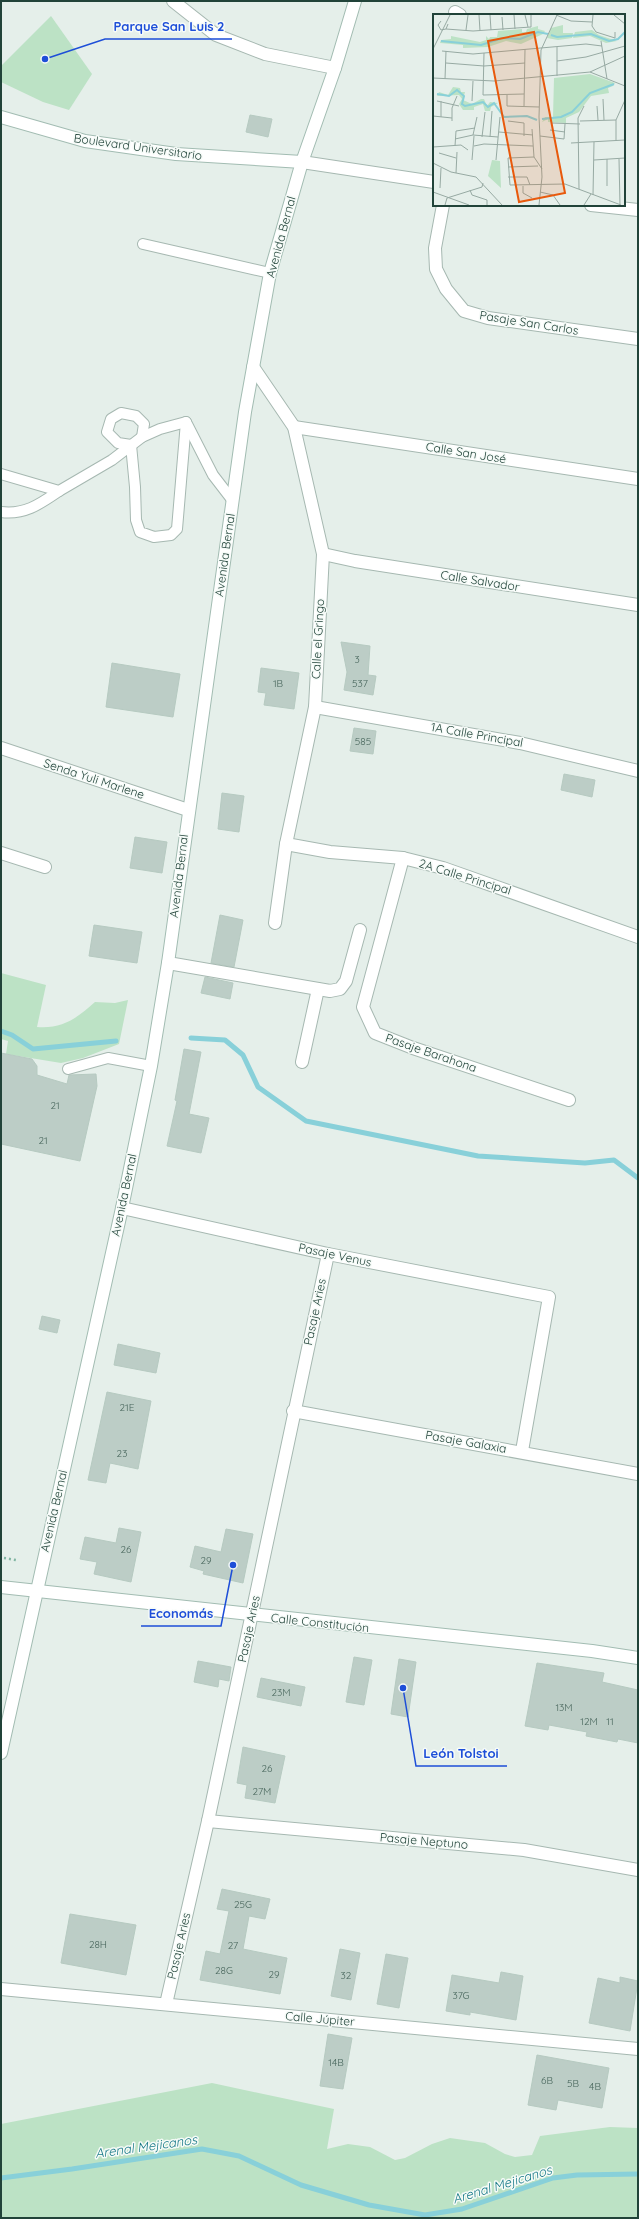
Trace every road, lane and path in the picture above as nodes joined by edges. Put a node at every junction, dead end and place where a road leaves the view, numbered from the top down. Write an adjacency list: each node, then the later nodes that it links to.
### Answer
1 (173, 1): 3 (street)
2 (355, 1): 3 (street, Avenida Bernal)
3 (335, 68): 5 (street, Avenida Bernal)
4 (1, 117): 5 (street, Boulevard Universitario)
5 (302, 162): 6 (street, Boulevard Universitario); 11 (street, Avenida Bernal)
6 (433, 182)
7 (443, 206): 12 (street, Pasaje San Carlos)
8 (600, 206): 9 (street)
9 (638, 210)
10 (143, 244): 11 (lane)
11 (270, 273): 13 (street, Avenida Bernal)
12 (638, 339)
13 (253, 367): 15 (street, Calle el Gringo); 21 (street, Avenida Bernal)
14 (186, 422): 16 (lane); 17 (lane); 21 (lane)
15 (294, 427): 19 (street, Calle San José); 23 (street, Calle el Gringo)
16 (142, 437): 17 (lane); 17 (lane)
17 (131, 445): 20 (lane)
18 (1, 474): 20 (lane)
19 (638, 480)
20 (59, 491): 22 (lane)
21 (232, 501): 28 (street, Avenida Bernal)
22 (1, 512)
23 (323, 554): 24 (street, Calle Salvador); 25 (street, Calle el Gringo)
24 (638, 605)
25 (314, 707): 27 (street, 1A Calle Principal); 29 (street, Calle el Gringo)
26 (1, 748): 28 (street, Senda Yuli Marlene)
27 (638, 771)
28 (188, 810): 36 (street, Avenida Bernal)
29 (286, 844): 31 (street, 2A Calle Principal); 33 (street, Calle el Gringo)
30 (1, 853): 32 (street)
31 (403, 858): 35 (street, 2A Calle Principal); 41 (street, Pasaje Barahona)
32 (45, 866)
33 (275, 923)
34 (360, 930): 37 (street)
35 (638, 937)
36 (168, 963): 37 (street); 39 (street, Avenida Bernal)
37 (318, 989): 38 (street)
38 (302, 1062)
39 (151, 1066): 40 (lane); 42 (street, Avenida Bernal)
40 (68, 1069)
41 (569, 1100)
42 (122, 1208): 43 (street, Pasaje Venus); 50 (street, Avenida Bernal)
43 (328, 1254): 44 (street, Pasaje Aries); 45 (street, Pasaje Venus)
44 (293, 1411): 45 (street, Pasaje Galaxia); 51 (street, Pasaje Aries)
45 (522, 1452): 46 (street, Pasaje Galaxia)
46 (638, 1474)
47 (4, 1558): 48 (path)
48 (16, 1560)
49 (1, 1587): 50 (street, Calle Constitución)
50 (36, 1590): 51 (street, Calle Constitución); 53 (street, Avenida Bernal)
51 (252, 1616): 52 (street, Calle Constitución); 54 (street, Pasaje Aries)
52 (638, 1658)
53 (1, 1753)
54 (208, 1820): 55 (street, Pasaje Neptuno); 57 (street, Pasaje Aries)
55 (638, 1870)
56 (1, 1989): 57 (street, Calle Júpiter)
57 (166, 2004): 58 (street, Calle Júpiter)
58 (638, 2049)

